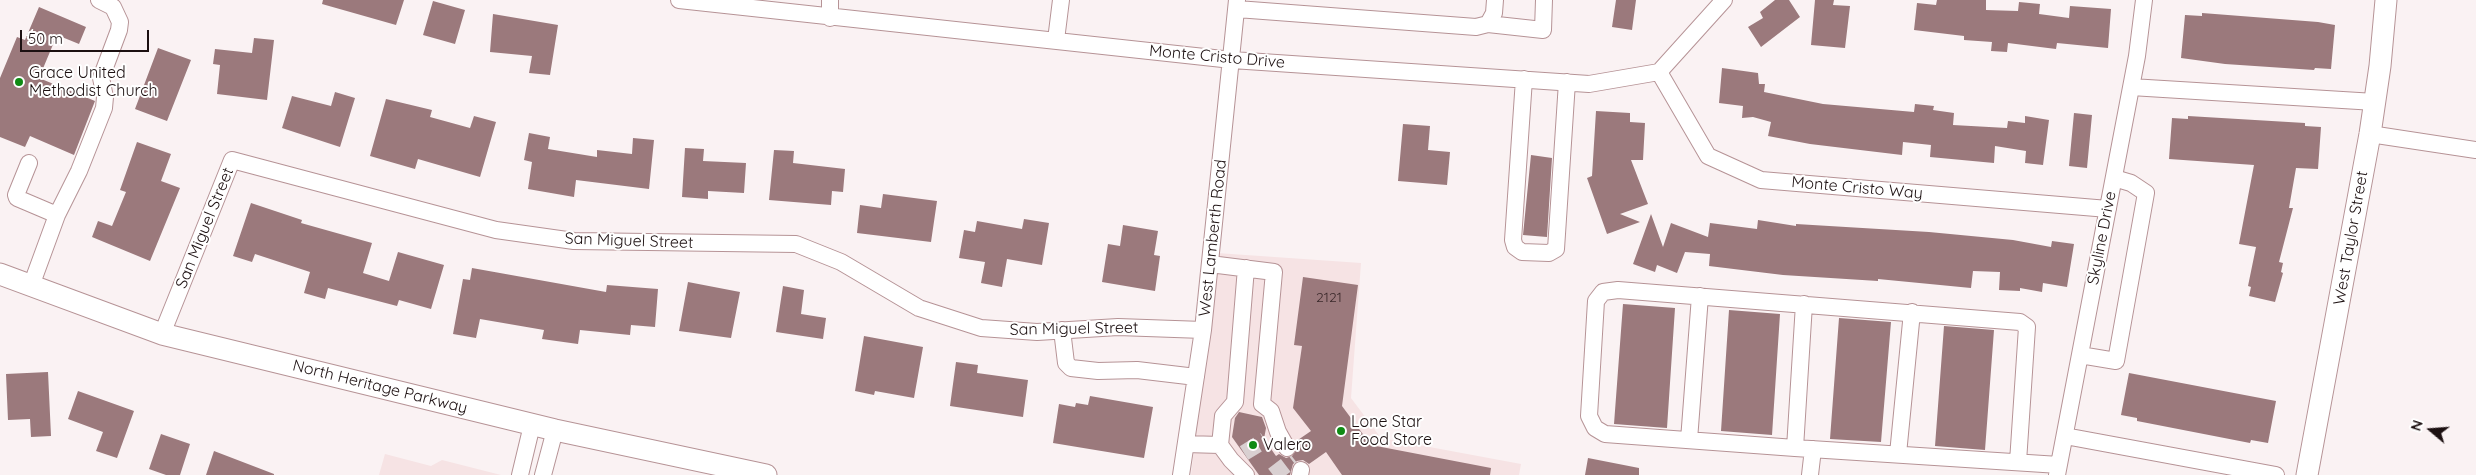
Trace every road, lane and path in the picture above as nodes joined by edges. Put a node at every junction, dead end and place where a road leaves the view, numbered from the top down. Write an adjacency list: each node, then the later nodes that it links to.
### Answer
1 (99, 0): 26 (street)
2 (679, 0): 11 (street, Monte Cristo Drive)
3 (830, 0): 11 (street)
4 (1061, 0): 13 (street)
5 (1496, 0): 12 (street)
6 (1544, 0): 12 (street)
7 (1724, 0): 15 (street)
8 (2144, 0): 18 (street, Skyline Drive)
9 (2386, 0): 19 (main road, West Taylor Street)
10 (1237, 4): 12 (street); 14 (street, West Lamberth Road)
11 (830, 18): 13 (street, Monte Cristo Drive)
12 (1488, 24)
13 (1056, 40): 14 (street, Monte Cristo Drive)
14 (1232, 60): 16 (street, Monte Cristo Drive); 27 (street, West Lamberth Road)
15 (1659, 72): 17 (street, Monte Cristo Drive); 25 (street, Monte Cristo Way)
16 (1524, 79): 17 (street, Monte Cristo Drive); 17 (street)
17 (1567, 82)
18 (2131, 87): 19 (street); 24 (street, Skyline Drive)
19 (2375, 102): 20 (main road, West Taylor Street)
20 (2370, 134): 22 (street); 60 (main road, West Taylor Street)
21 (2476, 146): 22 (street)
22 (2476, 150)
23 (29, 163): 26 (street)
24 (2114, 178): 25 (street, Skyline Drive); 37 (street)
25 (2108, 209): 37 (street, Skyline Drive)
26 (57, 215): 30 (street)
27 (1210, 264): 28 (street); 35 (street, West Lamberth Road)
28 (1246, 268): 39 (street); 40 (street)
29 (0, 274): 30 (main road, North Heritage Parkway)
30 (31, 286): 36 (main road, North Heritage Parkway)
31 (1700, 296): 32 (street); 44 (street); 44 (street)
32 (1804, 304): 33 (street); 48 (street)
33 (1912, 312): 50 (street); 51 (street)
34 (1062, 330): 35 (street, San Miguel Street); 36 (street, San Miguel Street); 38 (street)
35 (1203, 330): 38 (street, West Lamberth Road)
36 (162, 334): 41 (main road, North Heritage Parkway)
37 (2080, 356): 43 (street, Skyline Drive)
38 (1196, 377): 45 (street, West Lamberth Road)
39 (1235, 402): 40 (street); 46 (street)
40 (1262, 404): 47 (street)
41 (532, 425): 42 (main road, North Heritage Parkway); 53 (street)
42 (555, 430): 54 (street); 55 (main road, North Heritage Parkway)
43 (2065, 436): 52 (street, Skyline Drive); 59 (street)
44 (1689, 440): 48 (street)
45 (1186, 444): 46 (street); 56 (street, West Lamberth Road)
46 (1220, 445): 57 (street)
47 (1287, 448)
48 (1795, 448): 49 (street)
49 (1813, 449): 50 (street); 58 (street)
50 (1898, 454): 51 (street)
51 (2018, 462): 52 (street)
52 (2058, 470)
53 (520, 475)
54 (544, 475)
55 (766, 475)
56 (1181, 475)
57 (1246, 475)
58 (1810, 475)
59 (2276, 475)
60 (2307, 475)

